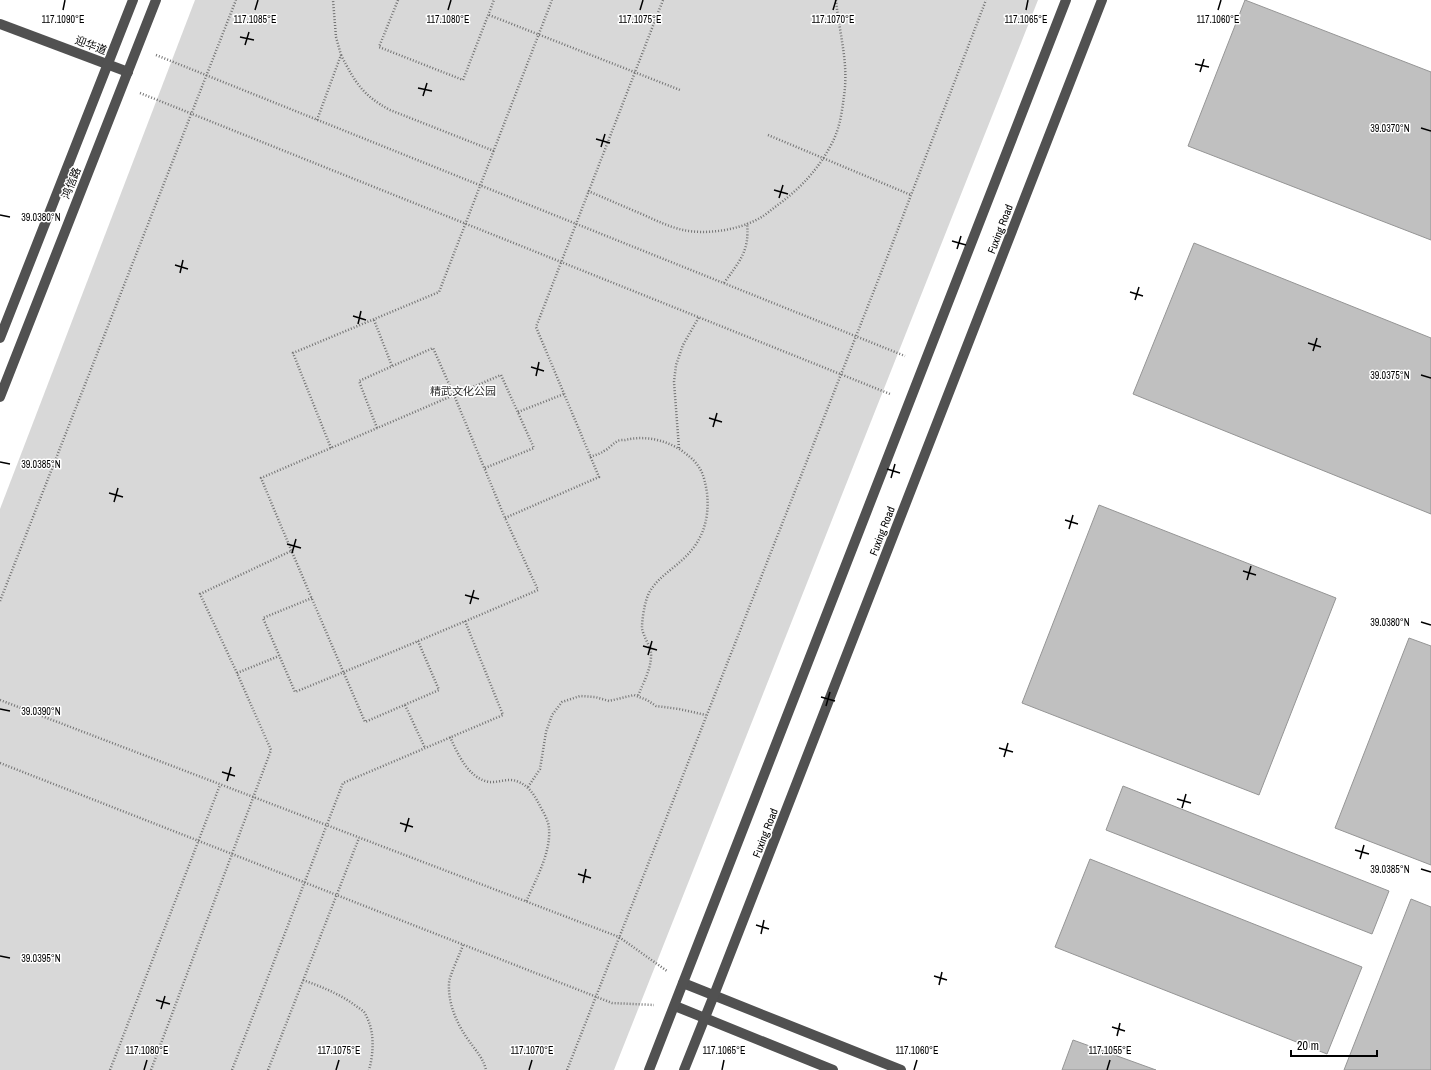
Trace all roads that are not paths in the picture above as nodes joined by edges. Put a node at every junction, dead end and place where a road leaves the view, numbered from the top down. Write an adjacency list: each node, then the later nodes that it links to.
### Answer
1 (132, 0): 6 (street, 鸿信路)
2 (156, 0): 7 (street, 鸿信路)
3 (1066, 0): 10 (street, Fuxing Road)
4 (1102, 0): 11 (street, Fuxing Road)
5 (0, 24): 6 (street, 迎华道)
6 (107, 64): 7 (street, 迎华道); 8 (street, 鸿信路)
7 (128, 72): 9 (street, 鸿信路)
8 (0, 338)
9 (0, 397)
10 (683, 983): 11 (street); 12 (street, Fuxing Road)
11 (714, 995): 13 (street, Fuxing Road); 17 (street)
12 (674, 1006): 13 (street); 14 (street, Fuxing Road)
13 (704, 1019): 15 (street, Fuxing Road); 16 (street)
14 (649, 1070)
15 (684, 1070)
16 (833, 1070)
17 (901, 1070)

